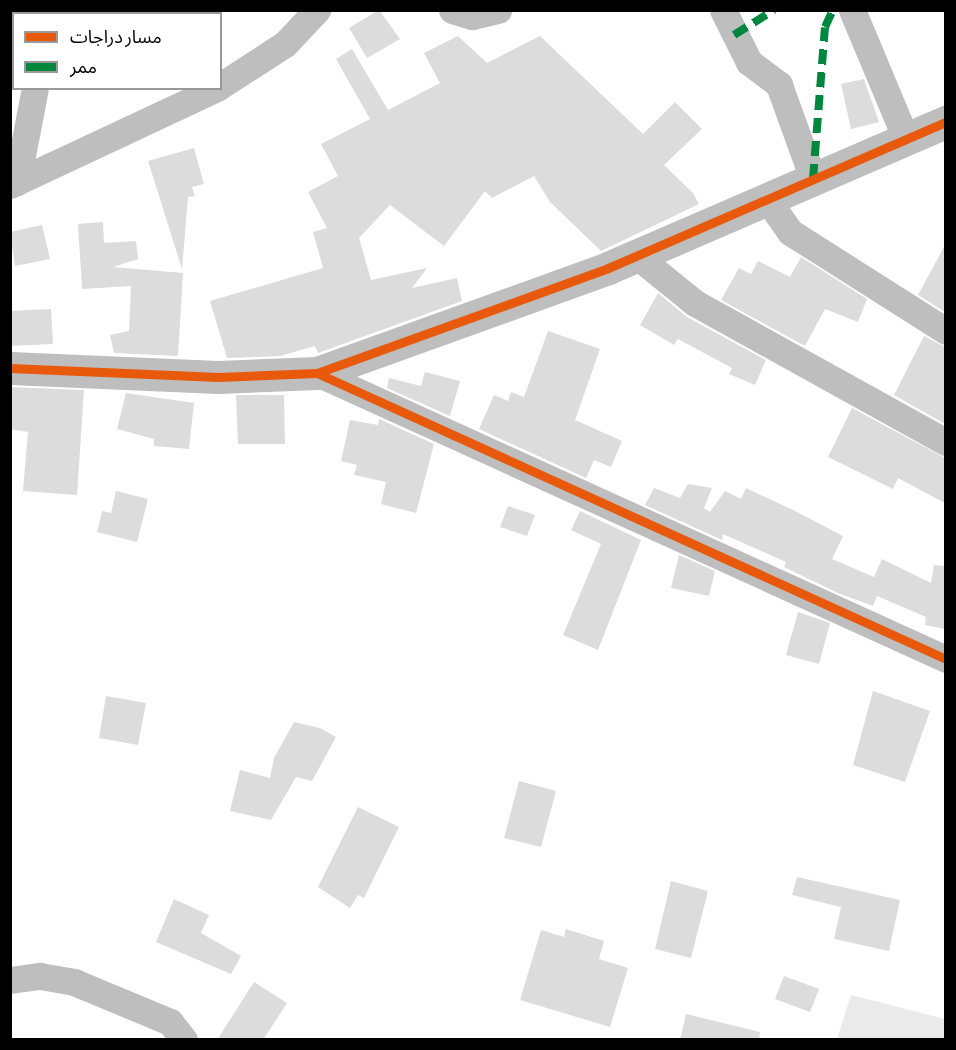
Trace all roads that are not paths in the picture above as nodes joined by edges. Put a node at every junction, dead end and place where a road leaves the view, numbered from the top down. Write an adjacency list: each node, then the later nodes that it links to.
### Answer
1 (317, 10): 6 (street)
2 (452, 10): 3 (street)
3 (498, 10)
4 (723, 10): 10 (street)
5 (852, 10): 9 (street)
6 (222, 85)
7 (35, 90): 11 (street)
8 (213, 90): 11 (street)
9 (932, 132): 10 (street)
10 (813, 179): 12 (street)
11 (14, 184)
12 (767, 199): 13 (street); 14 (street)
13 (637, 256): 16 (street); 17 (street)
14 (945, 331)
15 (10, 368): 16 (street)
16 (317, 373): 18 (street)
17 (945, 442)
18 (945, 659)
19 (10, 980): 20 (street)
20 (184, 1040)

